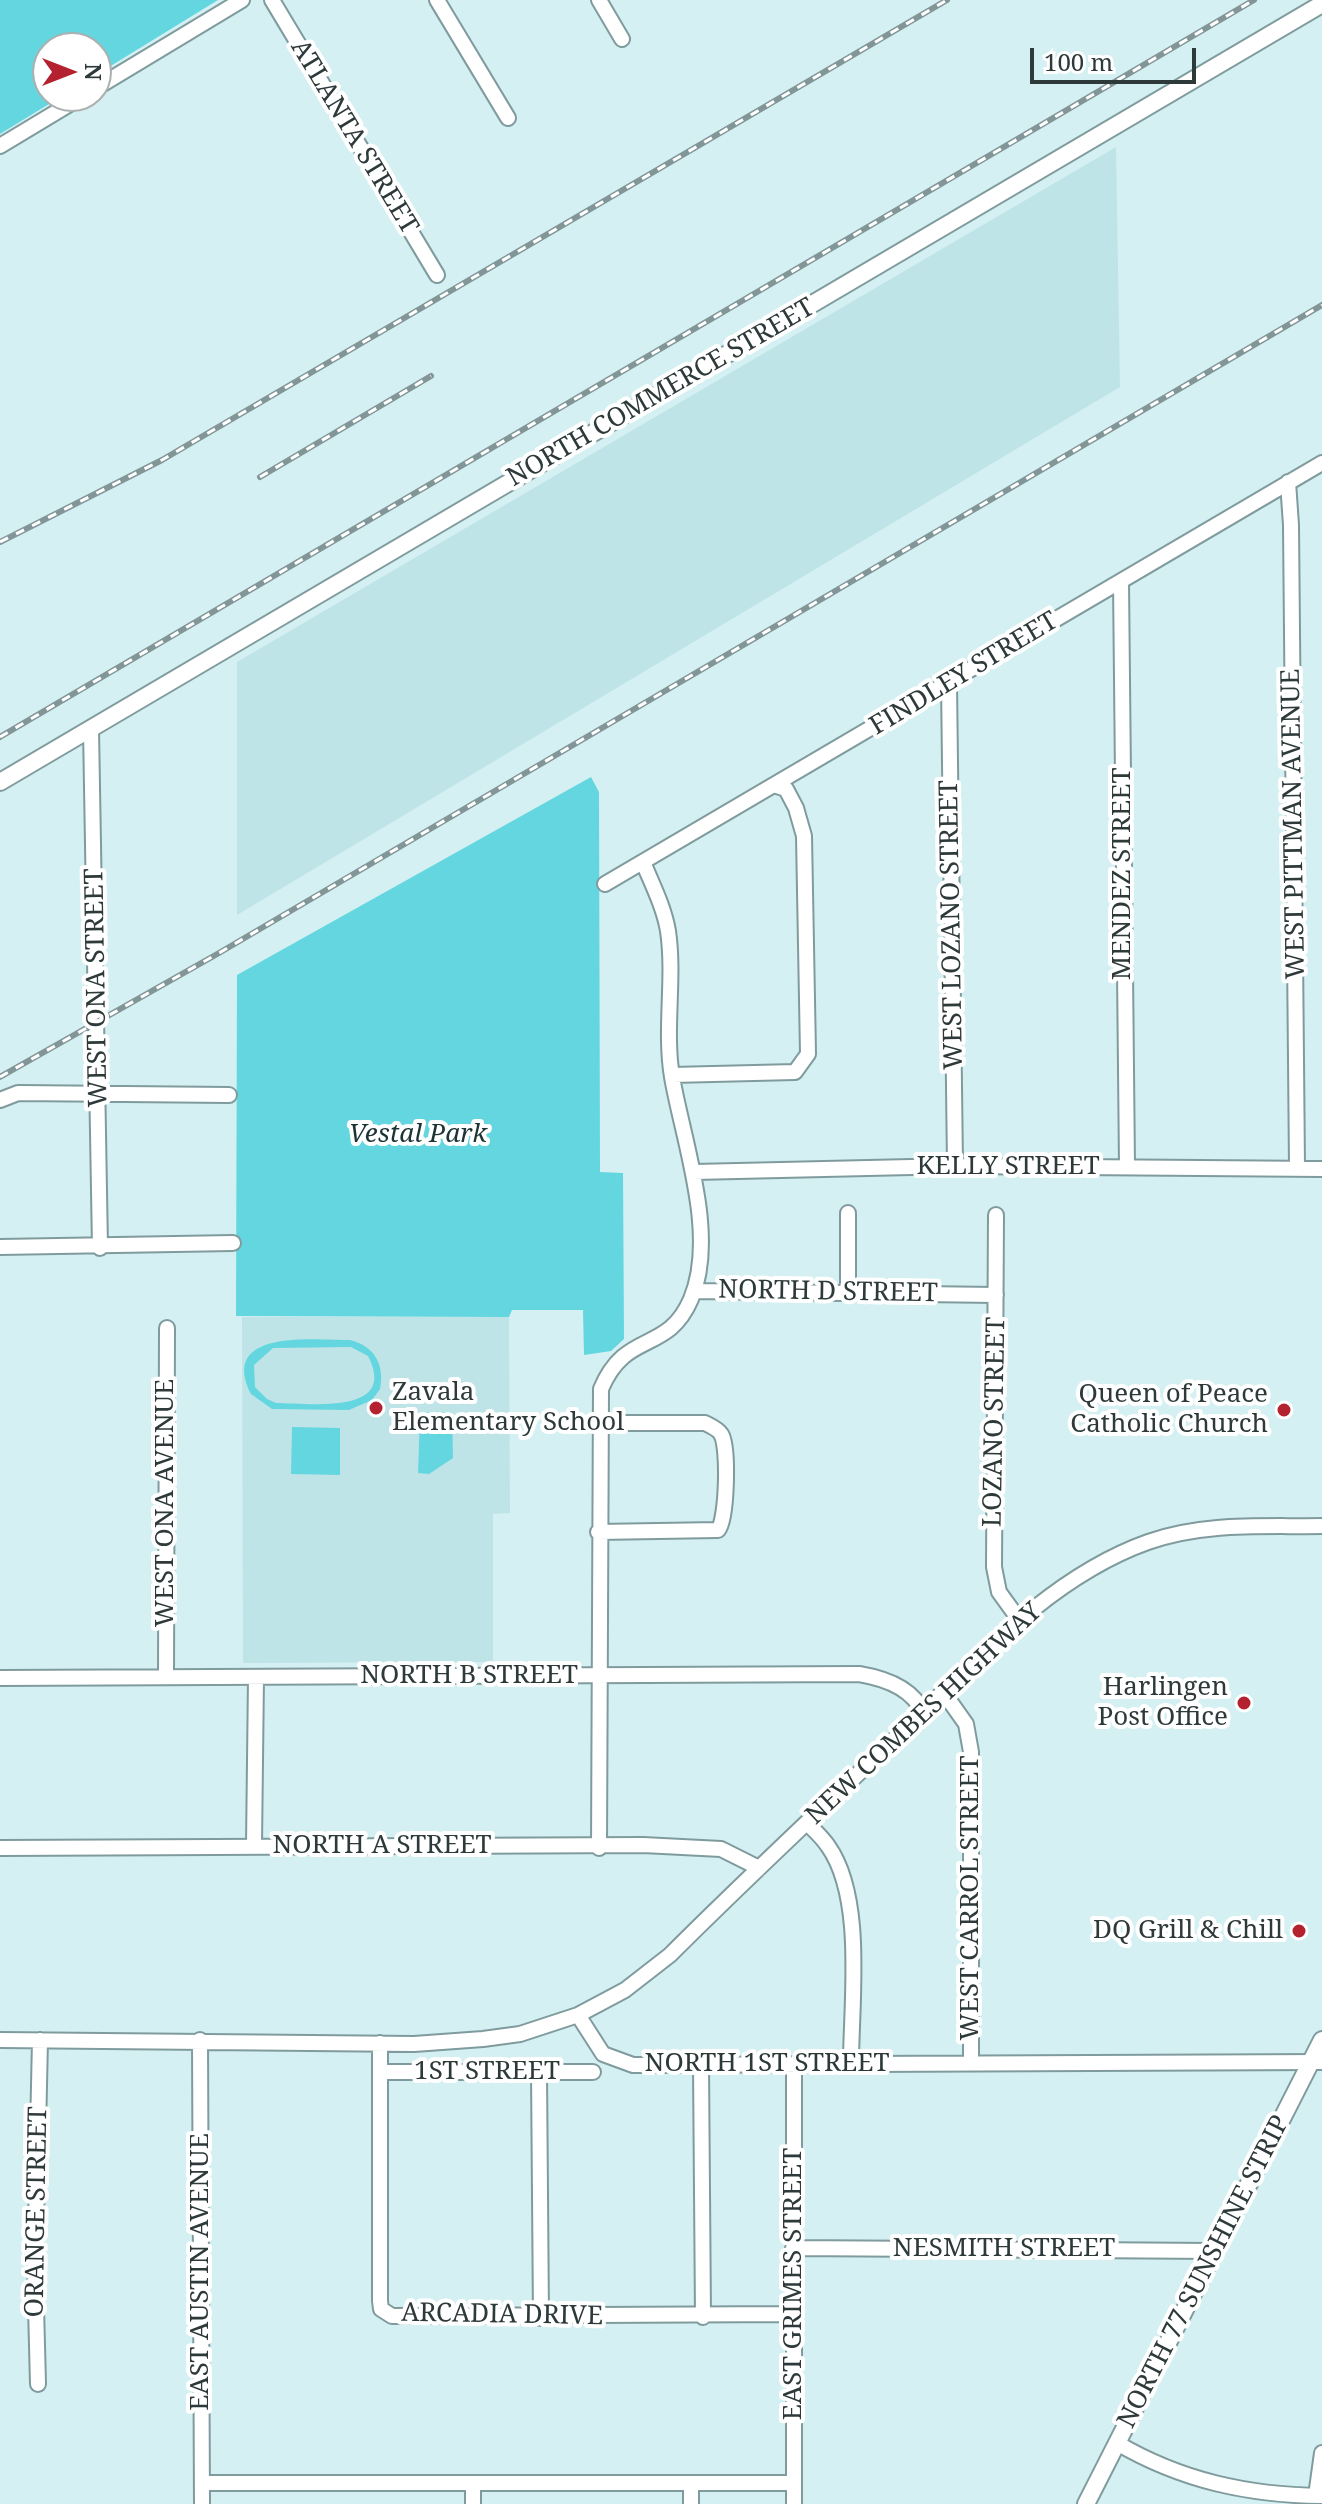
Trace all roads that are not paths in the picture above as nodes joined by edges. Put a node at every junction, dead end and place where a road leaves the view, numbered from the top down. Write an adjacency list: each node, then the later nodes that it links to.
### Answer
1 (242, 0): 7 (street)
2 (272, 0): 11 (street, ATLANTA STREET)
3 (437, 0): 9 (street)
4 (599, 0): 6 (street)
5 (1322, 4): 16 (main road, NORTH COMMERCE STREET)
6 (622, 39)
7 (112, 78)
8 (56, 112): 10 (street)
9 (508, 118)
10 (0, 146)
11 (437, 275)
12 (1322, 463): 13 (street, FINDLEY STREET)
13 (1288, 482): 14 (street, FINDLEY STREET); 27 (street, WEST PITTMAN AVENUE)
14 (1121, 582): 15 (street, FINDLEY STREET); 26 (street, MENDEZ STREET)
15 (949, 683): 18 (street, FINDLEY STREET); 25 (street, WEST LOZANO STREET)
16 (91, 729): 17 (main road, NORTH COMMERCE STREET); 22 (street, WEST ONA STREET)
17 (0, 782)
18 (774, 785): 19 (street, FINDLEY STREET); 21 (street)
19 (643, 862): 20 (street, FINDLEY STREET); 21 (street)
20 (605, 884)
21 (672, 1075): 29 (street)
22 (99, 1095): 23 (street); 24 (street); 34 (street, WEST ONA STREET)
23 (229, 1095)
24 (0, 1100)
25 (955, 1166): 26 (street, KELLY STREET); 29 (street, KELLY STREET)
26 (1127, 1166): 27 (street, KELLY STREET)
27 (1297, 1167): 28 (street, KELLY STREET)
28 (1322, 1169)
29 (694, 1172): 35 (street)
30 (848, 1213): 36 (street)
31 (996, 1215): 37 (street, LOZANO STREET)
32 (233, 1243): 34 (street)
33 (0, 1247): 34 (street)
34 (100, 1248)
35 (694, 1291): 36 (street, NORTH D STREET); 39 (street, NORTH D STREET)
36 (848, 1291): 37 (street, NORTH D STREET)
37 (996, 1295): 42 (street, LOZANO STREET)
38 (167, 1328): 44 (street, WEST ONA AVENUE)
39 (598, 1423): 41 (street, NORTH D STREET); 41 (street)
40 (1322, 1526): 42 (street, NEW COMBES HIGHWAY)
41 (598, 1532): 43 (street, NORTH D STREET)
42 (1020, 1621): 47 (street, NEW COMBES HIGHWAY)
43 (598, 1676): 45 (street, NORTH B STREET); 48 (street, NORTH B STREET); 52 (street, NORTH D STREET)
44 (166, 1677): 45 (street, NORTH B STREET); 46 (street, NORTH B STREET)
45 (256, 1677): 50 (street)
46 (0, 1678)
47 (944, 1693): 48 (street, NEW COMBES HIGHWAY); 61 (street, WEST CARROL STREET)
48 (923, 1713): 49 (street, NEW COMBES HIGHWAY)
49 (807, 1823): 53 (street, NEW COMBES HIGHWAY); 63 (street)
50 (254, 1845): 51 (street, NORTH A STREET); 52 (street, NORTH A STREET)
51 (0, 1848)
52 (599, 1848): 53 (street, NORTH A STREET)
53 (759, 1868): 54 (street, NEW COMBES HIGHWAY)
54 (578, 2015): 59 (street); 64 (street, NORTH 1ST STREET)
55 (0, 2040): 56 (street)
56 (40, 2040): 57 (street); 73 (street, ORANGE STREET)
57 (200, 2040): 59 (street); 76 (street, EAST AUSTIN AVENUE)
58 (1322, 2040): 60 (main road, NORTH 77 SUNSHINE STRIP)
59 (380, 2043): 65 (street, ARCADIA DRIVE)
60 (1316, 2062): 61 (street, NORTH 1ST STREET); 69 (main road, NORTH 77 SUNSHINE STRIP)
61 (971, 2063): 63 (street, NORTH 1ST STREET)
62 (794, 2064): 63 (street, NORTH 1ST STREET); 64 (street, NORTH 1ST STREET); 68 (street, EAST GRIMES STREET)
63 (851, 2064)
64 (701, 2065): 71 (street)
65 (380, 2072): 66 (street, 1ST STREET); 72 (street, ARCADIA DRIVE)
66 (539, 2072): 67 (street, 1ST STREET); 72 (street)
67 (593, 2072)
68 (793, 2248): 69 (street, NESMITH STREET); 70 (street, EAST GRIMES STREET)
69 (1215, 2251): 74 (main road, NORTH 77 SUNSHINE STRIP)
70 (793, 2314): 71 (street, ARCADIA DRIVE); 78 (street, EAST GRIMES STREET)
71 (703, 2317): 72 (street, ARCADIA DRIVE)
72 (541, 2318)
73 (38, 2384)
74 (1117, 2443): 80 (street); 85 (main road, NORTH 77 SUNSHINE STRIP)
75 (1322, 2453): 80 (street)
76 (202, 2483): 79 (street); 81 (street, EAST AUSTIN AVENUE)
77 (691, 2483): 78 (street); 79 (street); 83 (street)
78 (793, 2483): 84 (street, EAST GRIMES STREET)
79 (473, 2486): 82 (street)
80 (1319, 2496)
81 (202, 2504)
82 (473, 2504)
83 (691, 2504)
84 (794, 2504)
85 (1086, 2504)

